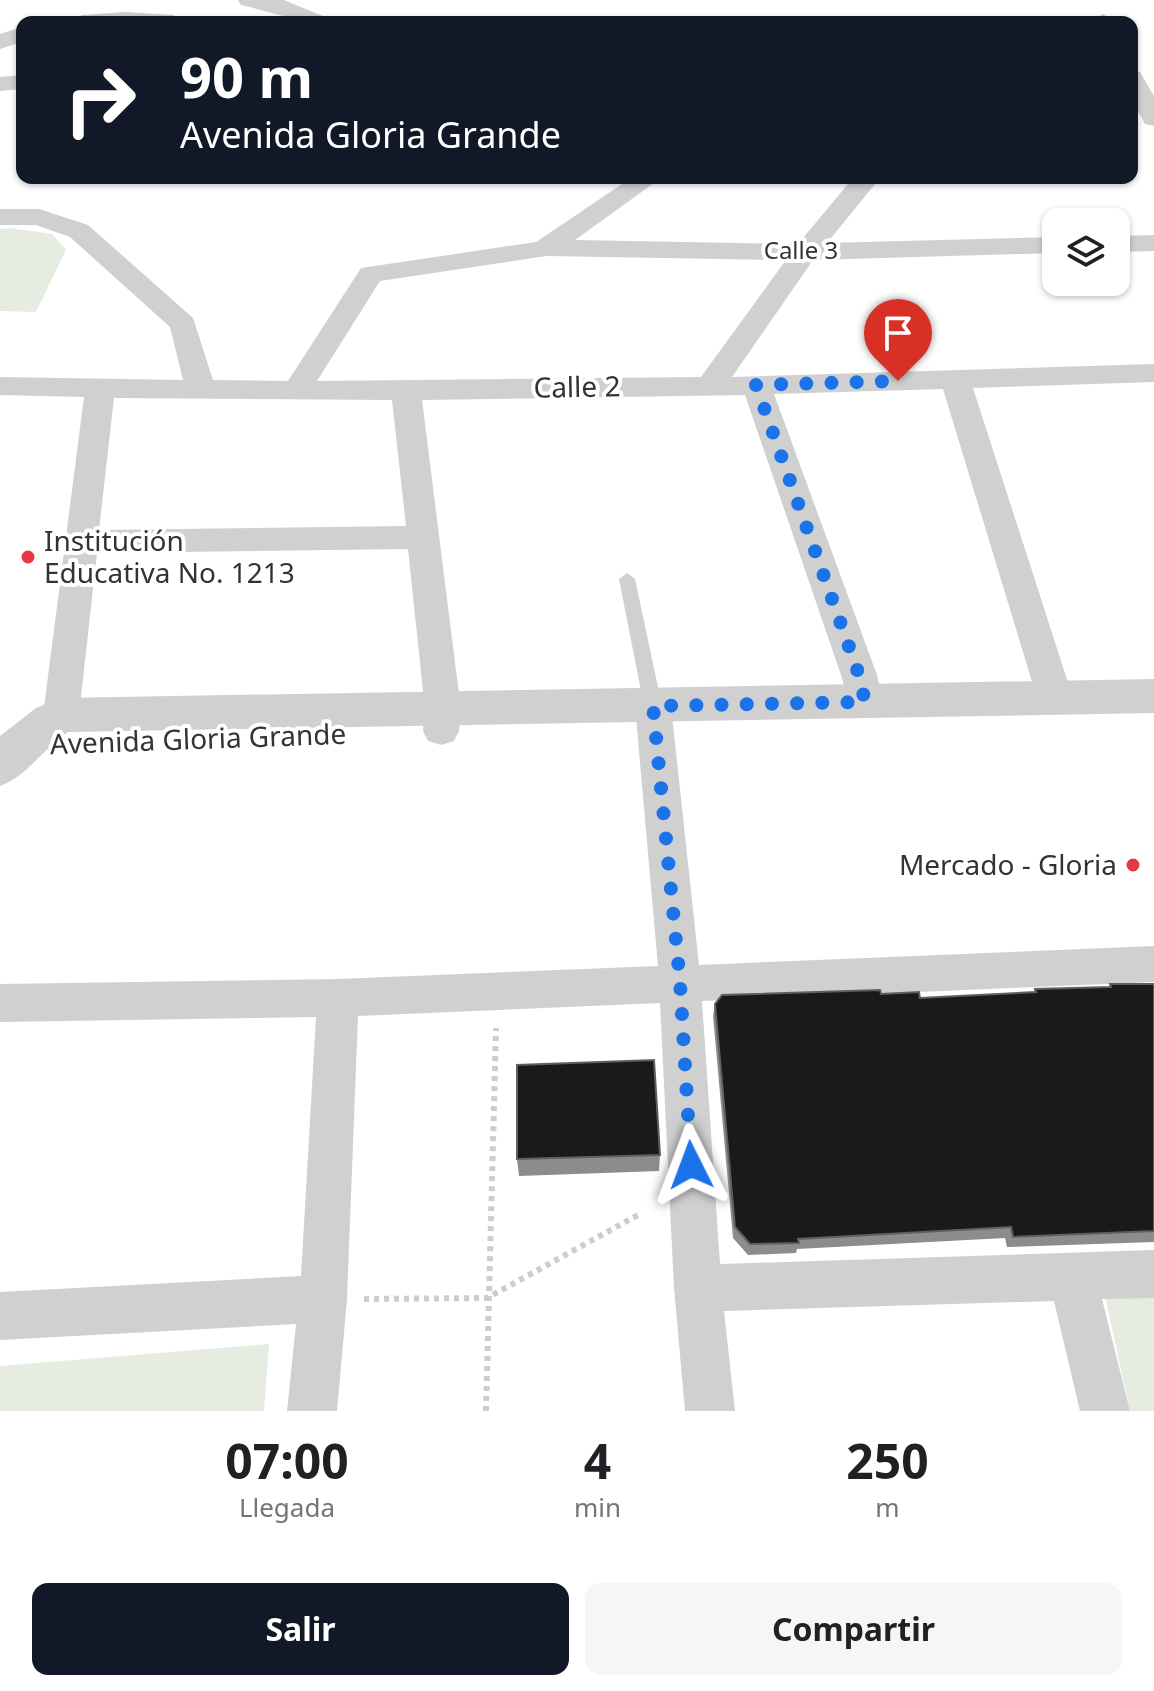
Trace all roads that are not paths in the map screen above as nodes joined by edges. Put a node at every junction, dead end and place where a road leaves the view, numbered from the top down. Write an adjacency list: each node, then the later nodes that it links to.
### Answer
1 (249, 0): 2 (street)
2 (304, 16)
3 (1138, 88): 4 (street)
4 (1154, 119)
5 (639, 184): 11 (street)
6 (862, 184): 12 (street)
7 (0, 217): 18 (street)
8 (1154, 243): 9 (street)
9 (1130, 244)
10 (1042, 245): 12 (street, Calle 3)
11 (546, 248): 12 (street, Calle 3); 19 (street)
12 (805, 252): 15 (street)
13 (1154, 373): 14 (street, Calle 2)
14 (955, 380): 16 (street, Calle 2); 26 (street)
15 (711, 385): 16 (street, Calle 2); 21 (street, Calle 2)
16 (756, 385): 27 (street)
17 (0, 386): 20 (street, Calle 2)
18 (200, 387): 19 (street, Calle 2); 20 (street, Calle 2)
19 (298, 388): 21 (street, Calle 2)
20 (100, 389): 23 (street)
21 (406, 389): 22 (street)
22 (422, 537): 23 (street); 31 (street)
23 (83, 542): 28 (street)
24 (627, 579): 30 (lane)
25 (1154, 696): 26 (street, Avenida Gloria Grande)
26 (1055, 698): 27 (street, Avenida Gloria Grande)
27 (865, 702): 30 (street, Avenida Gloria Grande)
28 (61, 715): 31 (street, Avenida Gloria Grande); 32 (street, Avenida Gloria Grande)
29 (1154, 715): 30 (street, Avenida Gloria Grande)
30 (654, 716): 31 (street, Avenida Gloria Grande); 34 (street)
31 (442, 720): 32 (street, Avenida Gloria Grande)
32 (6, 759)
33 (1154, 964): 34 (street)
34 (680, 982): 35 (street); 39 (street)
35 (338, 998): 36 (street); 40 (street)
36 (0, 1003)
37 (1154, 1274): 38 (street)
38 (1072, 1276): 39 (street); 44 (street)
39 (698, 1288): 43 (street)
40 (323, 1299): 41 (street); 42 (street)
41 (0, 1316)
42 (312, 1411)
43 (710, 1411)
44 (1105, 1411)

